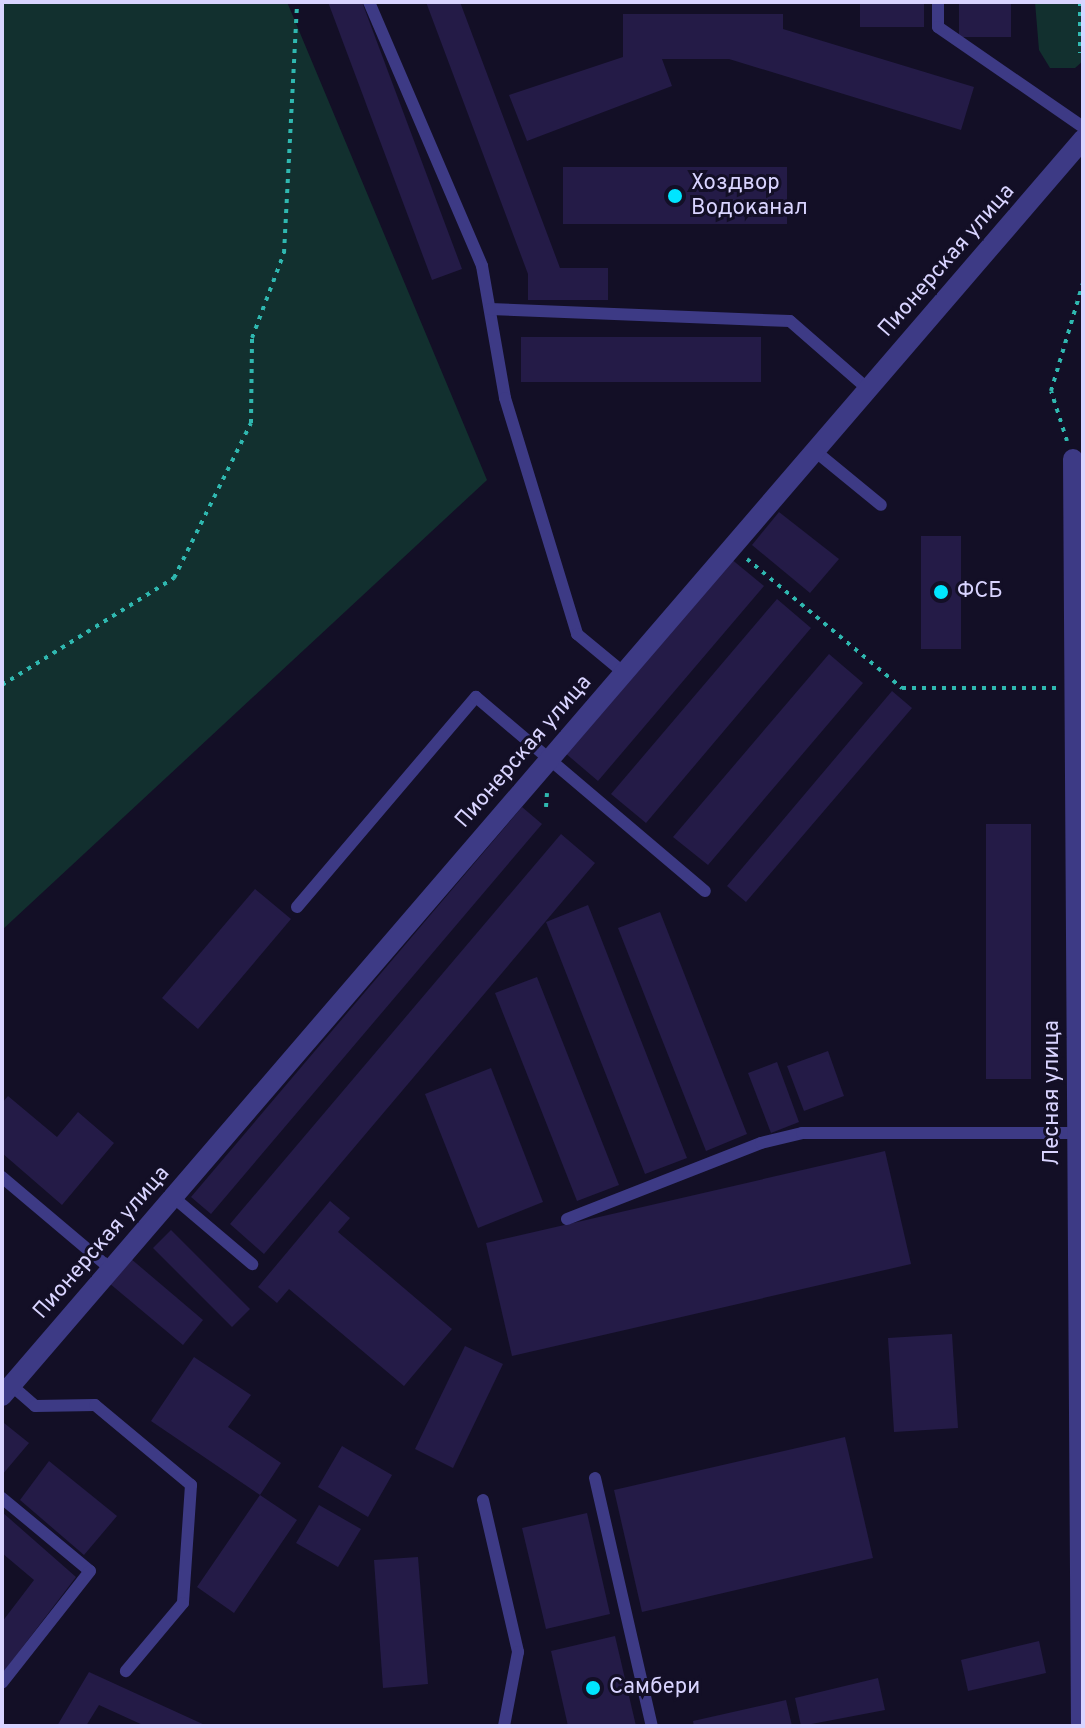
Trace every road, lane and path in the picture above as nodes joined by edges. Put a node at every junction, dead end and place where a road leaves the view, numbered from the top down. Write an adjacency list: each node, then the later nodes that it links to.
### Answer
1 (297, 2): 16 (path)
2 (369, 2): 9 (lane)
3 (938, 2): 6 (lane)
4 (1080, 2): 5 (path)
5 (1080, 53)
6 (1083, 127)
7 (1083, 139): 10 (street, Пионерская улица)
8 (1083, 283): 12 (path)
9 (490, 309): 10 (lane); 15 (lane)
10 (868, 389): 11 (street, Пионерская улица)
11 (815, 451): 13 (lane); 14 (street, Пионерская улица)
12 (1073, 459): 17 (street, Лесная улица)
13 (881, 505)
14 (732, 548): 15 (street, Пионерская улица); 17 (path)
15 (624, 673): 18 (street, Пионерская улица)
16 (2, 685)
17 (1079, 688): 21 (street, Лесная улица)
18 (550, 759): 19 (lane); 20 (lane); 23 (street, Пионерская улица)
19 (705, 891)
20 (297, 907)
21 (1080, 1133): 24 (lane); 35 (street, Лесная улица)
22 (2, 1177): 26 (lane)
23 (173, 1197): 25 (lane); 26 (street, Пионерская улица)
24 (567, 1219)
25 (252, 1264)
26 (111, 1269): 27 (street, Пионерская улица)
27 (6, 1391): 31 (lane)
28 (595, 1478): 34 (lane)
29 (2, 1498): 32 (lane)
30 (483, 1500): 33 (lane)
31 (126, 1671)
32 (2, 1683)
33 (504, 1726)
34 (652, 1726)
35 (1081, 1726)

